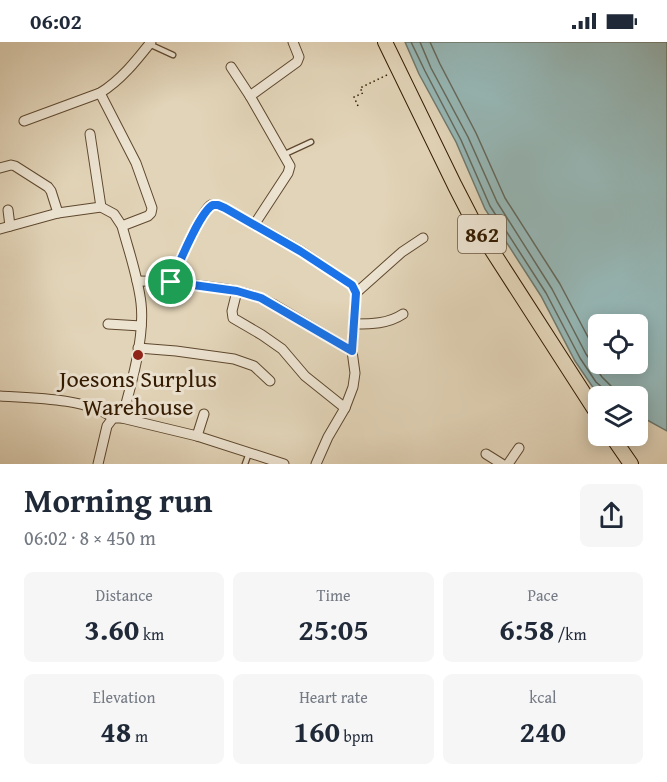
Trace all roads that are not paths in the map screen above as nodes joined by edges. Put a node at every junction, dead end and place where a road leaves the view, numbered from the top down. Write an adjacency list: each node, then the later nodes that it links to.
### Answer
1 (293, 42): 7 (street)
2 (385, 42): 33 (main road, 862)
3 (150, 43): 4 (lane); 6 (street)
4 (173, 55)
5 (231, 67): 7 (street)
6 (100, 93): 8 (street); 18 (street)
7 (250, 96): 11 (street)
8 (24, 121)
9 (90, 134): 13 (street)
10 (310, 142): 11 (lane)
11 (285, 154): 16 (street)
12 (0, 168): 15 (street)
13 (101, 207): 15 (street); 18 (street)
14 (8, 210): 17 (street)
15 (58, 213): 17 (street)
16 (254, 225): 22 (street); 24 (street)
17 (10, 226): 19 (street)
18 (122, 226): 21 (street)
19 (0, 229)
20 (423, 238): 24 (street)
21 (137, 281): 22 (street); 28 (street)
22 (171, 282): 23 (street)
23 (237, 291): 30 (street); 34 (street)
24 (356, 293): 27 (street)
25 (404, 314): 27 (street)
26 (108, 324): 28 (street)
27 (354, 324): 30 (street)
28 (141, 326): 29 (street)
29 (138, 348): 31 (street); 36 (street)
30 (352, 351): 34 (street)
31 (270, 381)
32 (0, 396): 36 (street)
33 (588, 399)
34 (345, 408): 45 (street)
35 (204, 414): 37 (street)
36 (118, 418): 37 (street); 42 (street)
37 (197, 436): 40 (street)
38 (619, 446): 48 (main road)
39 (519, 448): 47 (street)
40 (249, 453): 43 (lane); 44 (street)
41 (486, 454): 46 (street)
42 (98, 464)
43 (245, 464)
44 (284, 464)
45 (316, 464)
46 (502, 464)
47 (508, 464)
48 (631, 464)

